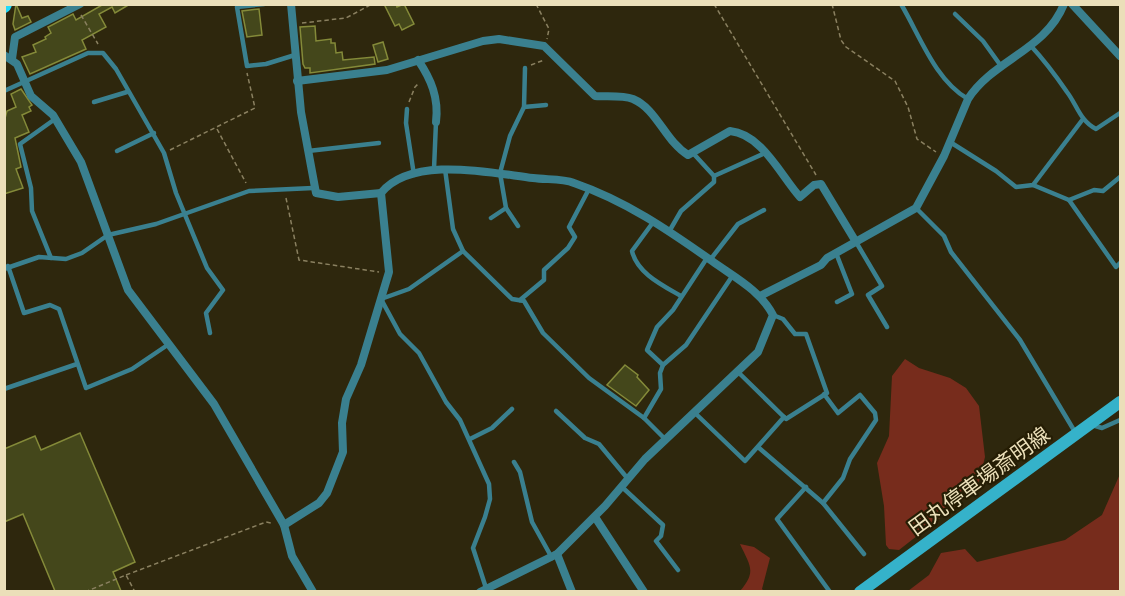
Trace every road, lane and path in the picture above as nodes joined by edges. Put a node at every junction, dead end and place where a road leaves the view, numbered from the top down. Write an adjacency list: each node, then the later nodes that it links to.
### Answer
1 (264, 4): 21 (lane)
2 (291, 4): 12 (street)
3 (372, 4): 12 (path)
4 (536, 4): 13 (path)
5 (714, 4): 54 (path)
6 (832, 4): 47 (path)
7 (901, 4): 29 (lane)
8 (1064, 4): 14 (street)
9 (1072, 4): 18 (street)
10 (78, 6): 15 (path); 19 (street)
11 (955, 14): 22 (lane)
12 (292, 24): 17 (street)
13 (544, 46): 16 (street); 20 (street)
14 (1031, 46): 22 (street); 36 (lane)
15 (101, 51): 25 (lane); 28 (lane)
16 (554, 55): 23 (path); 44 (street)
17 (294, 56): 21 (lane); 26 (street)
18 (1120, 56)
19 (8, 57): 25 (street)
20 (418, 60): 24 (street); 26 (street)
21 (247, 66): 38 (path)
22 (1001, 66): 29 (street)
23 (525, 68): 32 (lane)
24 (428, 75): 33 (path); 37 (street)
25 (24, 81): 27 (lane); 35 (street)
26 (297, 81): 43 (street)
27 (4, 91)
28 (127, 92): 30 (lane); 39 (lane)
29 (968, 99): 40 (street)
30 (94, 102)
31 (546, 105): 32 (lane)
32 (524, 107): 50 (lane)
33 (407, 109): 51 (lane)
34 (1120, 113): 36 (lane)
35 (56, 118): 70 (street); 74 (lane)
36 (1083, 119): 55 (lane)
37 (436, 122): 49 (lane)
38 (217, 128): 45 (path); 59 (path)
39 (154, 133): 42 (lane); 45 (lane)
40 (950, 142): 47 (street); 55 (lane)
41 (379, 143): 43 (lane)
42 (117, 151)
43 (308, 151): 57 (street)
44 (692, 152): 46 (street); 52 (lane)
45 (164, 153): 65 (lane)
46 (765, 153): 52 (lane); 54 (street)
47 (944, 156): 63 (street)
48 (444, 169): 49 (street); 50 (street); 72 (lane)
49 (434, 170): 51 (street)
50 (500, 173): 58 (street); 62 (lane)
51 (414, 175): 60 (street)
52 (714, 176): 69 (lane)
53 (1120, 177): 61 (lane)
54 (821, 184): 71 (street)
55 (1033, 185): 61 (lane)
56 (286, 188): 57 (lane); 59 (lane); 78 (path)
57 (313, 188): 60 (street)
58 (589, 189): 67 (street); 83 (lane)
59 (249, 191): 65 (lane)
60 (381, 193): 78 (street)
61 (1069, 200): 76 (lane)
62 (506, 208): 66 (lane); 68 (lane)
63 (916, 208): 71 (street); 102 (lane)
64 (764, 210): 75 (lane)
65 (186, 212): 70 (lane); 87 (lane)
66 (491, 218)
67 (654, 221): 69 (street); 80 (lane)
68 (518, 226)
69 (670, 230): 75 (street)
70 (108, 235): 74 (lane); 88 (street)
71 (856, 242): 73 (street); 86 (lane)
72 (463, 251): 82 (lane); 83 (lane)
73 (836, 253): 81 (street); 84 (lane)
74 (51, 258): 77 (lane)
75 (709, 259): 79 (street); 80 (lane)
76 (1120, 263)
77 (6, 267): 89 (lane)
78 (389, 272): 82 (street)
79 (733, 276): 81 (street); 90 (lane)
80 (681, 296): 90 (lane)
81 (760, 296): 85 (street)
82 (381, 299): 103 (lane); 112 (street)
83 (520, 300): 99 (lane)
84 (837, 302)
85 (773, 315): 91 (street); 93 (lane)
86 (887, 327)
87 (210, 333)
88 (169, 344): 89 (lane); 112 (street)
89 (78, 364): 92 (lane)
90 (663, 365): 99 (lane)
91 (737, 371): 97 (street); 98 (lane)
92 (4, 389)
93 (824, 394): 98 (lane); 110 (lane)
94 (1120, 402): 101 (main road, 田丸停車場斎明線)
95 (512, 409): 103 (lane)
96 (556, 411): 107 (lane)
97 (695, 413): 104 (street); 105 (lane)
98 (784, 417): 105 (lane)
99 (644, 418): 104 (lane)
100 (1120, 420): 101 (lane)
101 (1090, 424): 102 (main road, 田丸停車場斎明線)
102 (1077, 434): 124 (main road, 田丸停車場斎明線)
103 (470, 439): 117 (lane)
104 (666, 440): 107 (street)
105 (758, 447): 109 (lane)
106 (514, 462): 114 (lane)
107 (628, 479): 108 (street)
108 (622, 487): 111 (street); 115 (lane)
109 (806, 487): 110 (lane); 123 (lane)
110 (823, 503): 113 (lane)
111 (595, 517): 114 (street); 122 (street)
112 (284, 525): 116 (path); 120 (street)
113 (864, 554)
114 (555, 556): 117 (street); 121 (street)
115 (678, 570)
116 (126, 575): 118 (path); 119 (path)
117 (485, 590)
118 (85, 591)
119 (135, 591)
120 (312, 591)
121 (572, 591)
122 (644, 591)
123 (830, 591)
124 (860, 591)

